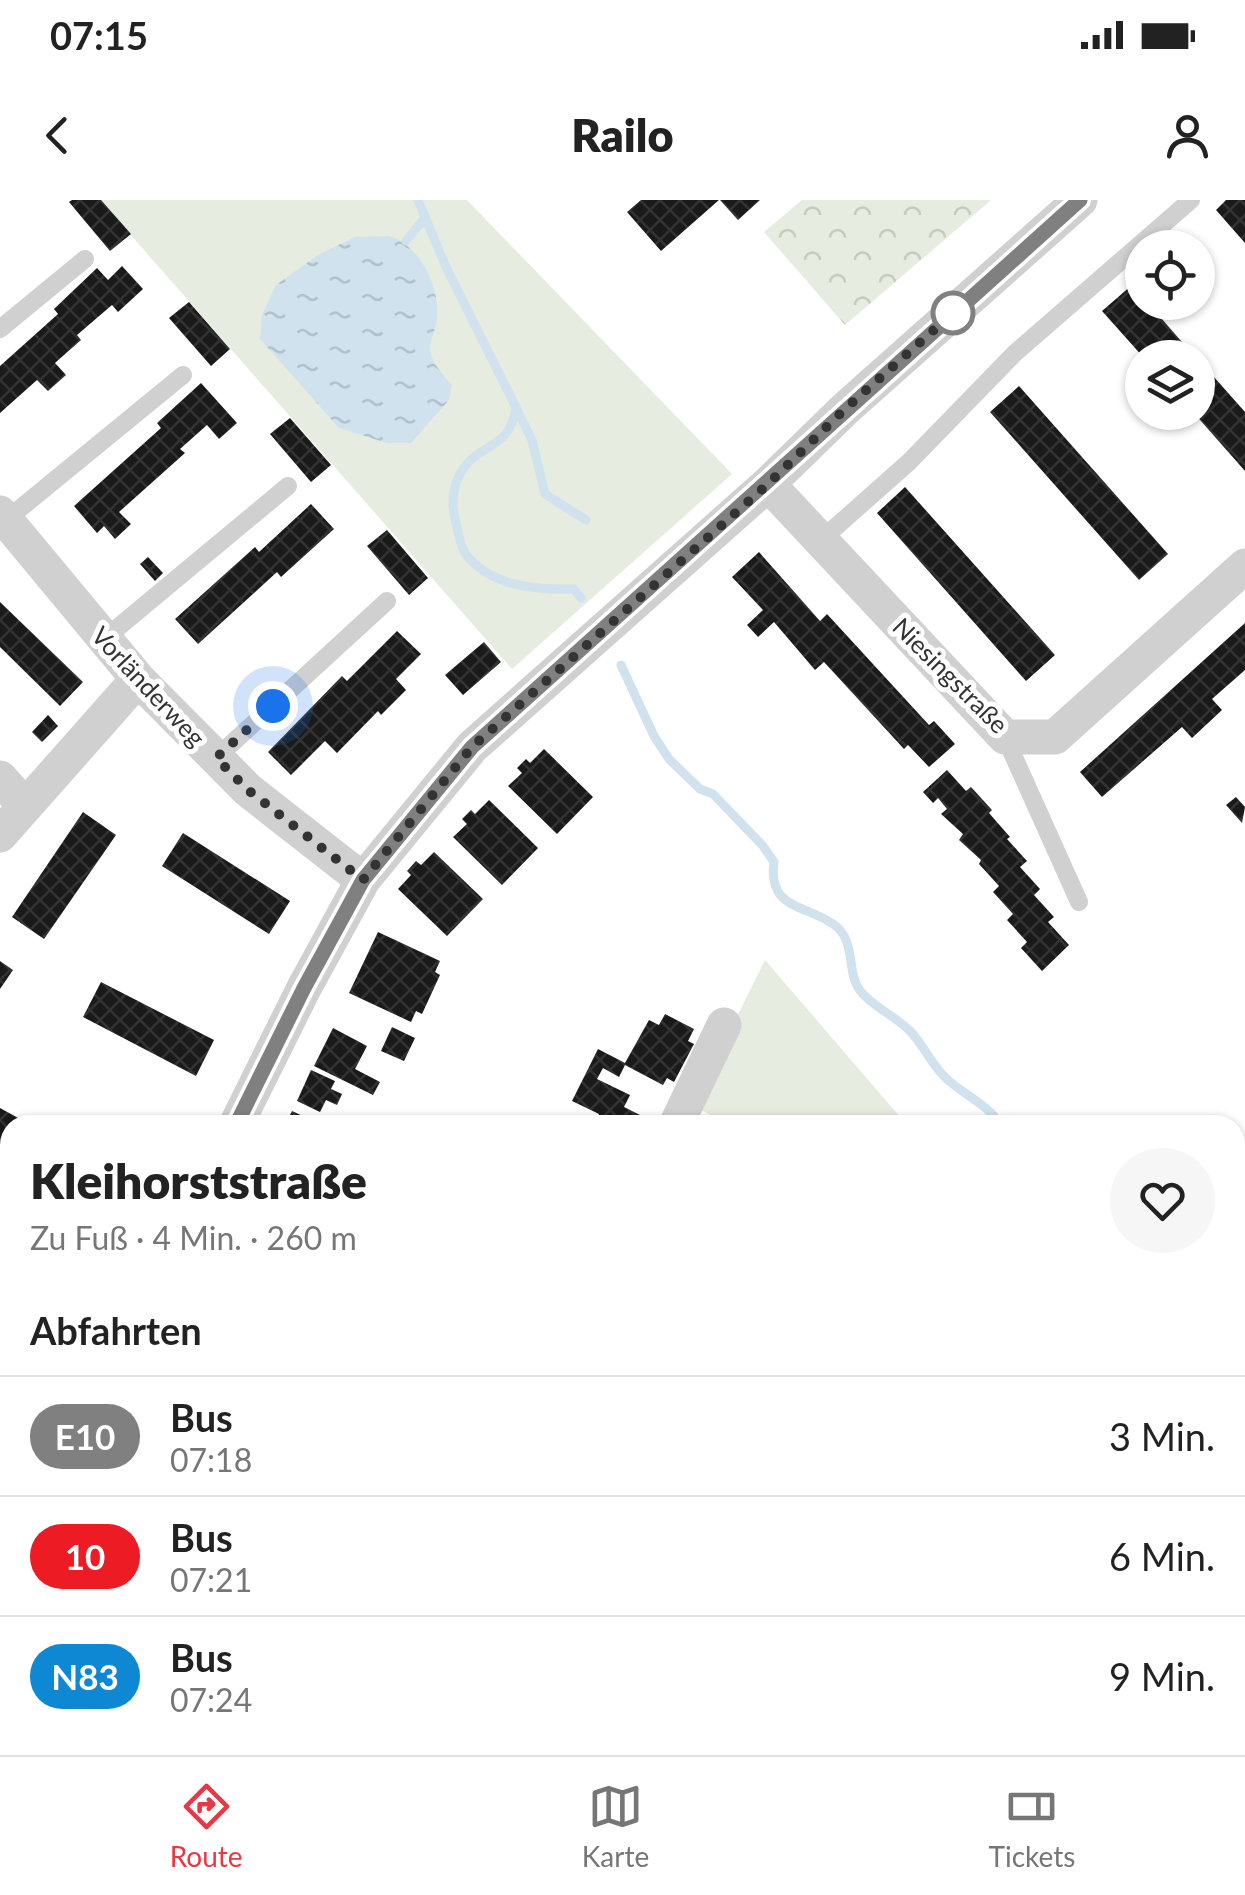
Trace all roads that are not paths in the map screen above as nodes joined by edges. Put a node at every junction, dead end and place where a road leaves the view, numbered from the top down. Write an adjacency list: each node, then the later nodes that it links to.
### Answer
1 (1080, 200): 6 (street)
2 (1191, 200): 9 (lane)
3 (85, 259): 4 (lane)
4 (0, 329)
5 (183, 375): 8 (lane)
6 (768, 484): 9 (street, Niesingstraße); 19 (street)
7 (288, 486): 12 (lane)
8 (3, 516): 12 (street, Vorländerweg)
9 (821, 540): 14 (street, Niesingstraße)
10 (1245, 566): 14 (street, Niesingstraße)
11 (388, 601): 15 (lane)
12 (104, 639): 13 (street, Vorländerweg)
13 (138, 678): 15 (street, Vorländerweg); 17 (street)
14 (1005, 737): 20 (lane)
15 (216, 758): 19 (street, Vorländerweg)
16 (0, 778): 17 (street)
17 (25, 806): 18 (street)
18 (0, 835)
19 (363, 880): 22 (street)
20 (1079, 902)
21 (724, 1025): 23 (street)
22 (241, 1115)
23 (681, 1115)

